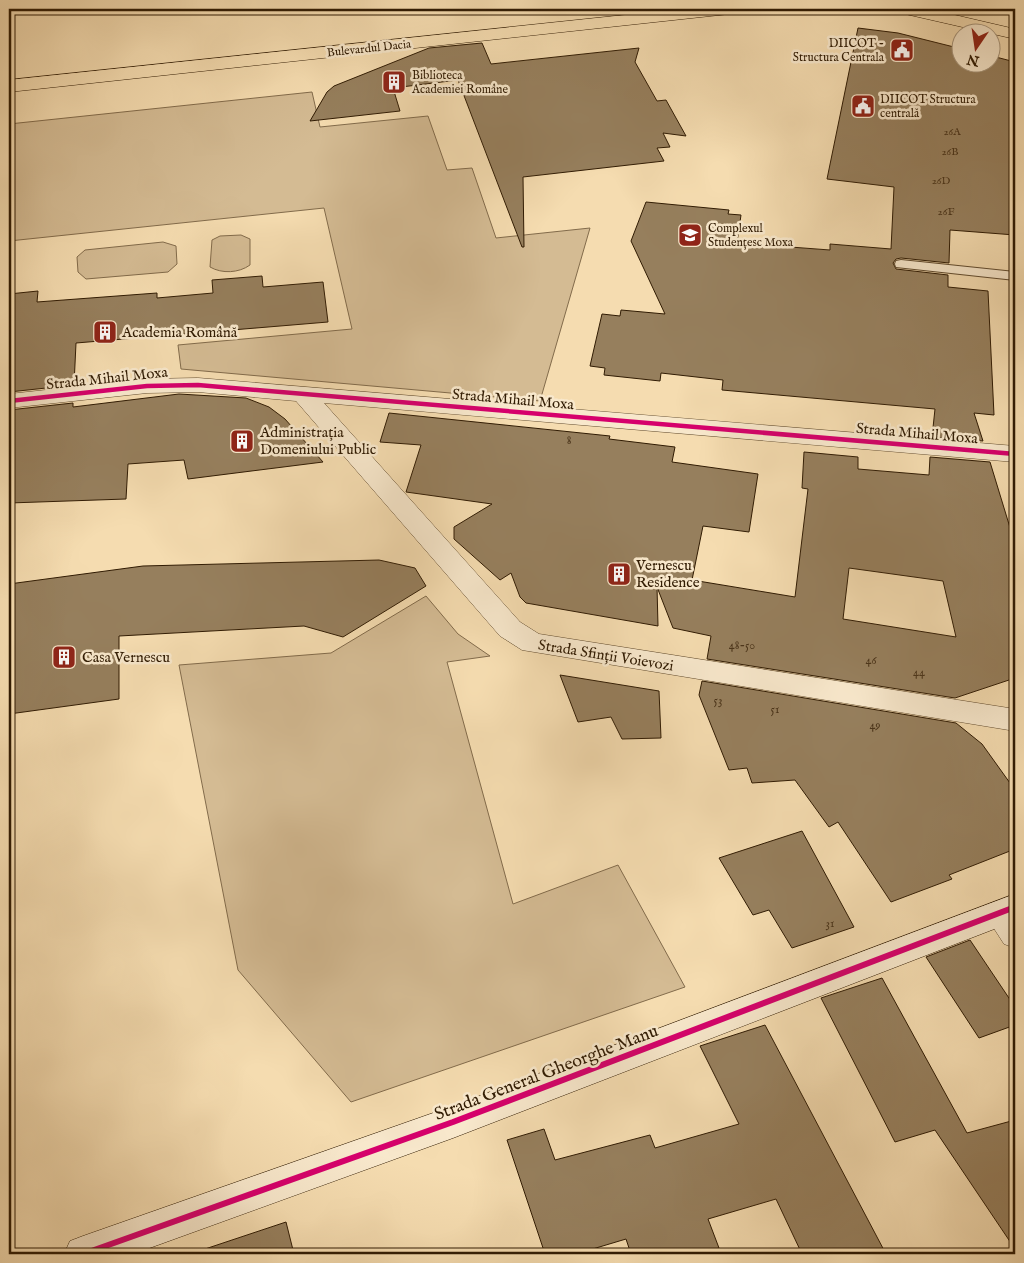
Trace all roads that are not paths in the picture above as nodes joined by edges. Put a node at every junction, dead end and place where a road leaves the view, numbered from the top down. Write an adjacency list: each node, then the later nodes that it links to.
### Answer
1 (727, 9): 4 (main road, Bulevardul Dacia)
2 (907, 9): 3 (main road)
3 (1015, 34)
4 (9, 86)
5 (901, 264): 6 (lane)
6 (1015, 276)
7 (302, 394): 8 (street, Strada Mihail Moxa); 9 (street, Strada Mihail Moxa); 10 (street, Strada Sfinții Voievozi)
8 (9, 401)
9 (1015, 454)
10 (1015, 720)
11 (1010, 918): 12 (street, Strada General Gheorghe Manu)
12 (83, 1254)

